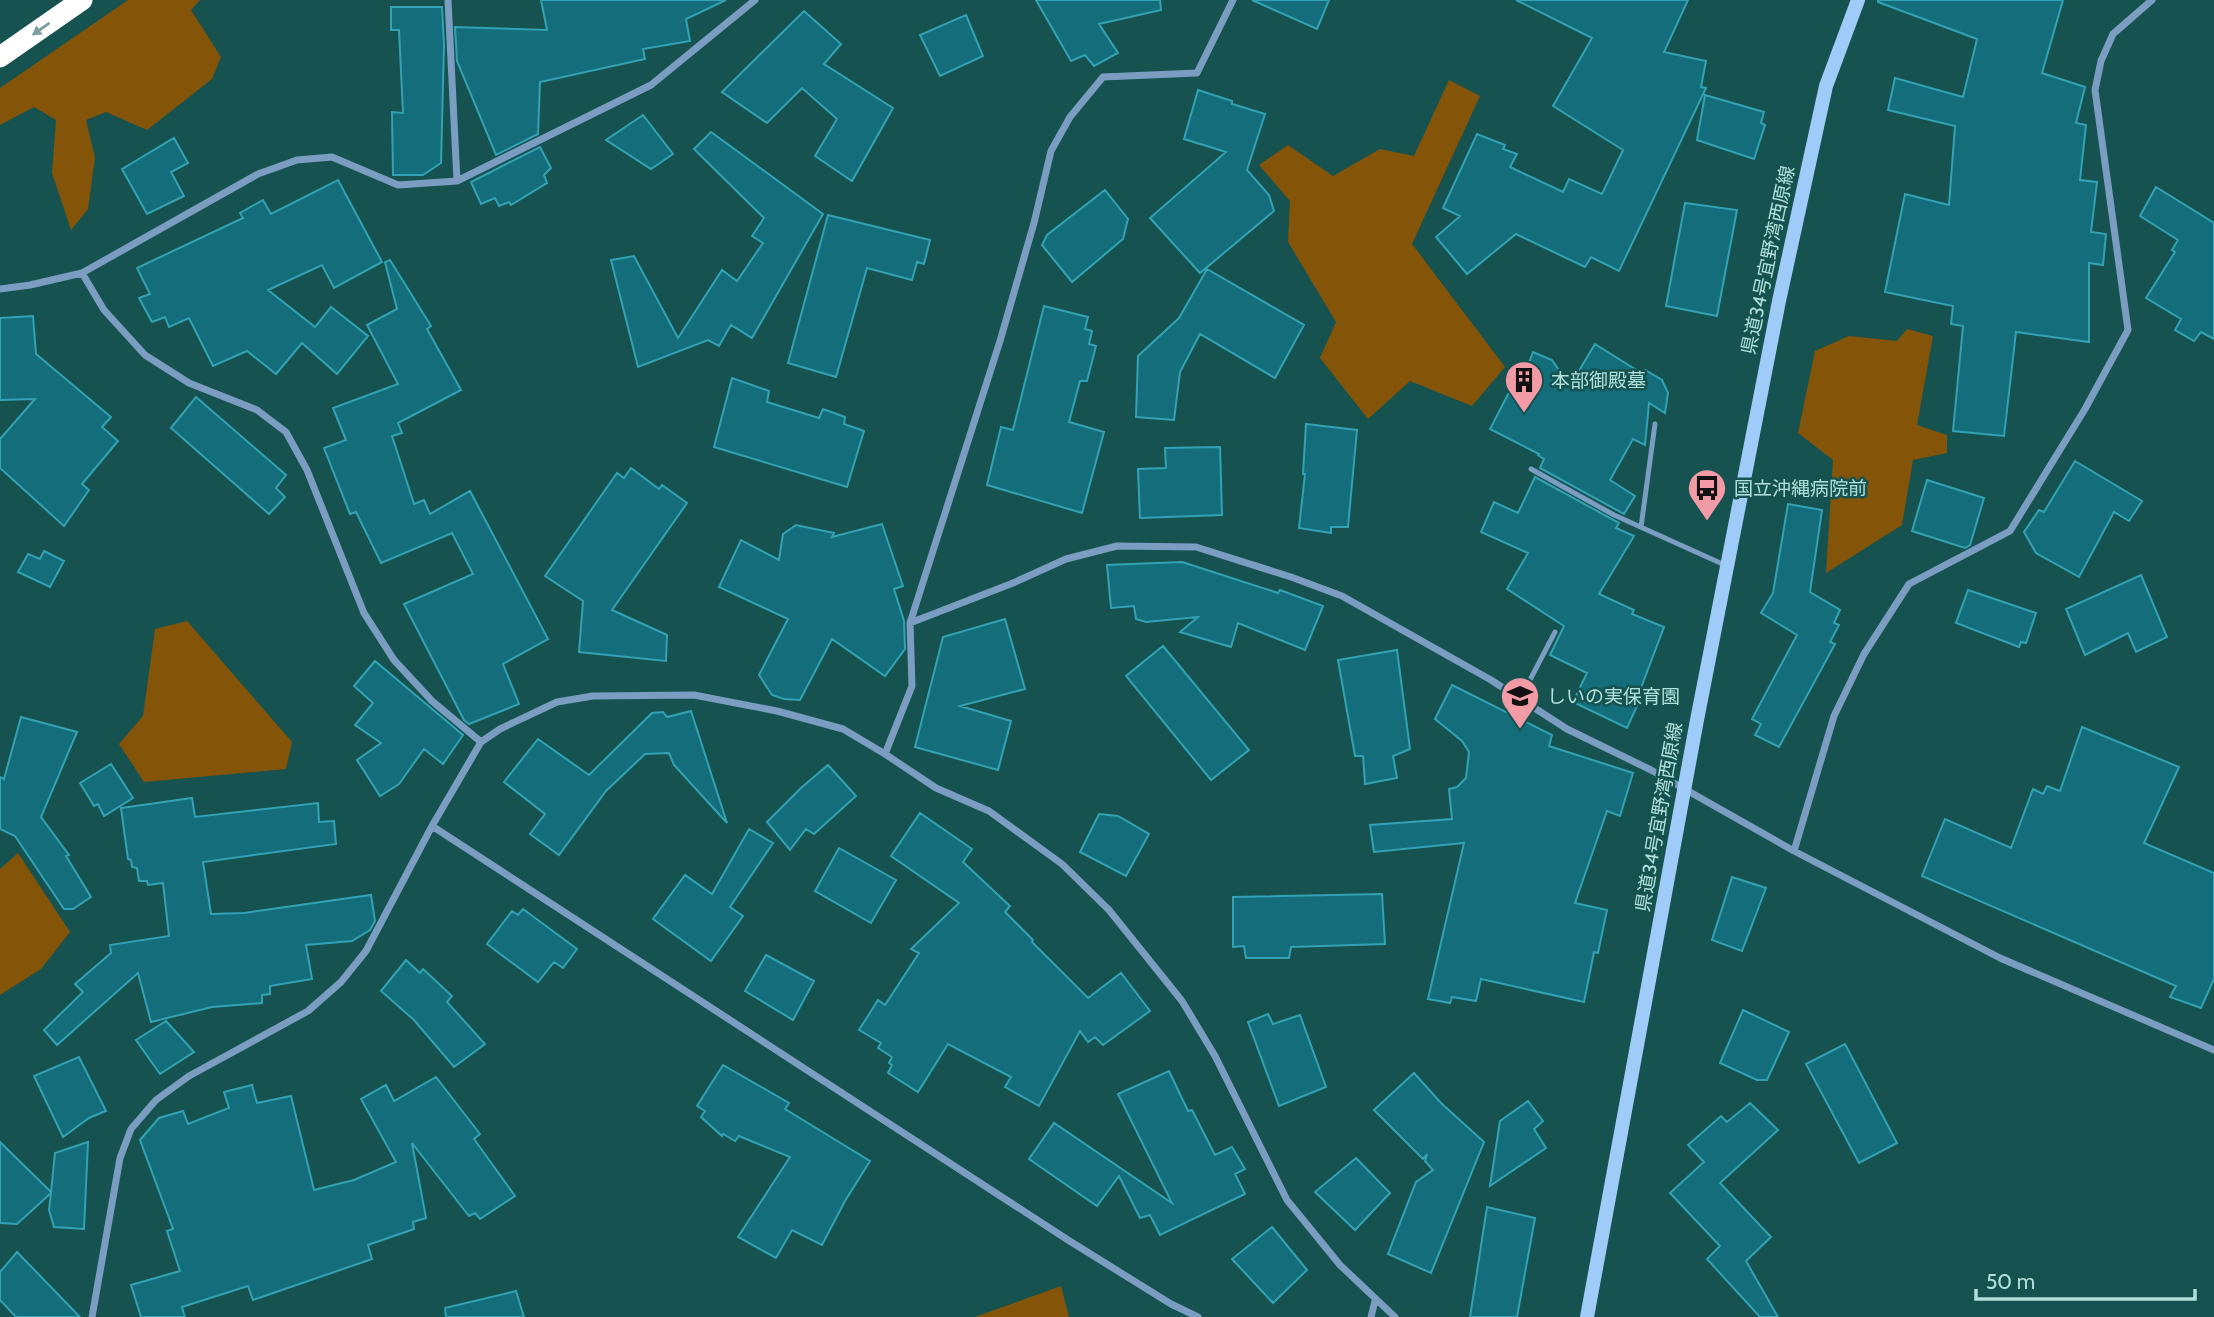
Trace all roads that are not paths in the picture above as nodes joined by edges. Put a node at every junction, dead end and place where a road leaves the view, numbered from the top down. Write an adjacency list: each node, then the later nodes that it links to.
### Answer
1 (82, 0): 7 (highway, one-way to 7)
2 (448, 0): 8 (street)
3 (755, 0): 8 (street)
4 (1234, 0): 15 (street)
5 (1858, 0): 14 (main road, 県道34号宜野湾西原線)
6 (2151, 0): 22 (street)
7 (0, 57)
8 (457, 181): 9 (street)
9 (82, 272): 10 (street); 18 (street)
10 (0, 289)
11 (1655, 424): 13 (lane)
12 (1531, 469): 13 (lane)
13 (1641, 527): 14 (lane)
14 (1727, 566): 20 (main road, 県道34号宜野湾西原線)
15 (909, 623): 17 (street); 19 (street)
16 (1555, 632): 17 (lane)
17 (1520, 699): 20 (street)
18 (481, 743): 19 (street); 21 (street)
19 (885, 754): 24 (street)
20 (1684, 789): 22 (street); 29 (main road, 県道34号宜野湾西原線)
21 (432, 826): 25 (street); 26 (street)
22 (1794, 851): 23 (street)
23 (2214, 1050)
24 (1376, 1301): 27 (street); 28 (street)
25 (92, 1317)
26 (1198, 1317)
27 (1371, 1317)
28 (1395, 1317)
29 (1587, 1317)

